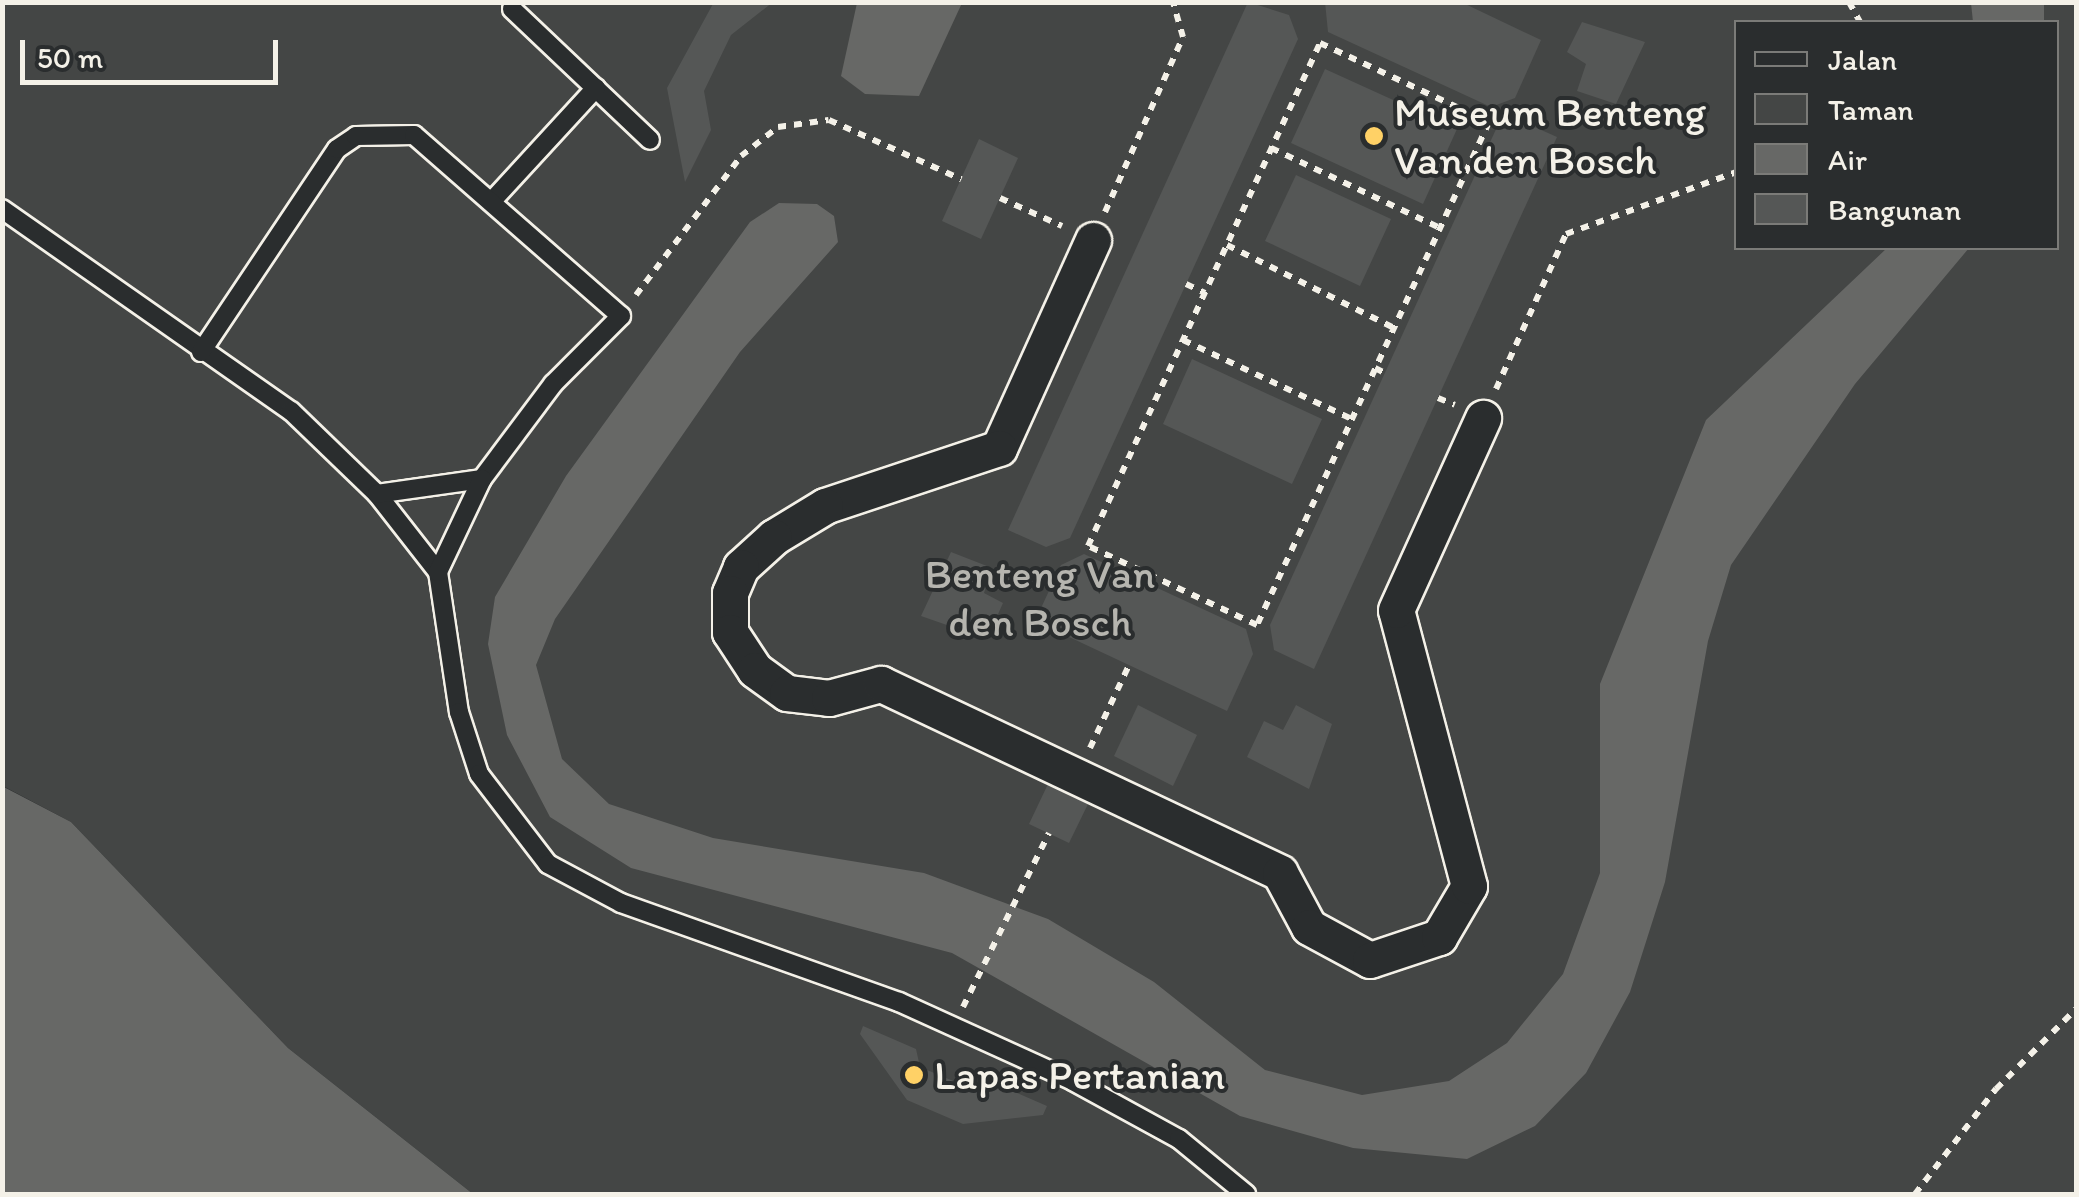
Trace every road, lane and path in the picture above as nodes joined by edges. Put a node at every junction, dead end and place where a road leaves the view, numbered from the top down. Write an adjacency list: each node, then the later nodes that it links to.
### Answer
1 (1173, 2): 12 (path)
2 (512, 8): 3 (lane)
3 (596, 88): 4 (lane); 9 (lane)
4 (650, 140)
5 (1271, 148): 11 (path); 11 (path); 13 (path)
6 (1734, 173): 22 (path)
7 (961, 179): 16 (path)
8 (1000, 198): 12 (path)
9 (491, 202): 16 (lane); 19 (lane)
10 (2, 209): 19 (lane)
11 (1440, 228): 17 (path)
12 (1093, 240): 30 (street)
13 (1227, 246): 15 (path); 17 (path)
14 (1186, 284): 15 (path)
15 (1205, 293): 18 (path)
16 (621, 316): 24 (lane)
17 (1394, 328): 20 (path)
18 (1184, 340): 23 (path); 27 (path)
19 (201, 352): 25 (lane)
20 (1376, 368): 21 (path); 23 (path)
21 (1385, 373)
22 (1483, 418): 30 (street)
23 (1352, 419): 27 (path)
24 (482, 479): 25 (lane); 26 (lane)
25 (377, 494): 26 (lane)
26 (438, 572): 33 (lane)
27 (1168, 583): 28 (path)
28 (1164, 591)
29 (1129, 665): 30 (path)
30 (1076, 778)
31 (1049, 833): 33 (path)
32 (2076, 1009): 35 (path)
33 (954, 1026): 34 (lane)
34 (1246, 1194)
35 (1916, 1194)

